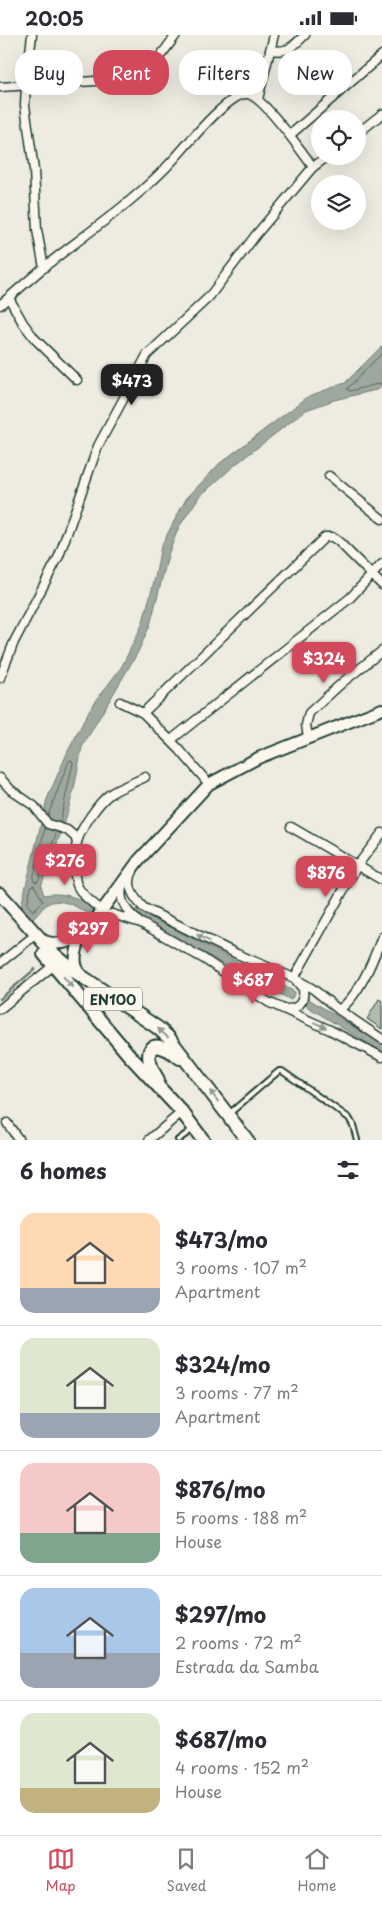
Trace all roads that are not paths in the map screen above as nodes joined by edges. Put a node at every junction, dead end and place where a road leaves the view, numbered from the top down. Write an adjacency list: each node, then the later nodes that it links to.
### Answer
1 (32, 35): 5 (street)
2 (176, 35): 8 (street)
3 (274, 35): 6 (street)
4 (305, 35): 6 (street)
5 (30, 50)
6 (270, 50): 12 (street)
7 (382, 55): 15 (street)
8 (83, 82)
9 (15, 86): 10 (street)
10 (0, 87)
11 (26, 95): 18 (street)
12 (258, 99): 15 (street); 18 (street)
13 (382, 114): 14 (street)
14 (366, 127)
15 (290, 135): 17 (street)
16 (316, 165): 17 (street)
17 (313, 167): 28 (street)
18 (44, 267): 19 (street)
19 (9, 298): 20 (street); 21 (street)
20 (0, 305)
21 (77, 380)
22 (329, 476): 23 (street)
23 (382, 519)
24 (382, 564): 25 (street)
25 (372, 575): 26 (street); 31 (street); 33 (street)
26 (382, 585)
27 (382, 651): 32 (street)
28 (0, 678)
29 (120, 702): 31 (street)
30 (382, 709): 32 (street)
31 (142, 713): 33 (street)
32 (308, 737): 36 (street)
33 (171, 740): 36 (street)
34 (145, 777): 39 (street)
35 (0, 778): 39 (street)
36 (209, 784): 40 (street)
37 (291, 827): 41 (street)
38 (382, 833): 41 (street)
39 (77, 842): 46 (street)
40 (138, 861): 42 (street); 54 (street, one-way to 40)
41 (357, 866): 43 (street); 54 (street)
42 (125, 879): 46 (street); 47 (street)
43 (382, 880)
44 (0, 894): 45 (main road, EN100)
45 (6, 910): 49 (main road, EN100)
46 (98, 914): 47 (street); 48 (street)
47 (141, 923): 56 (street)
48 (86, 933): 49 (street); 53 (street)
49 (31, 935): 51 (street); 52 (main road, EN100); 53 (main road, EN100)
50 (382, 937): 57 (street)
51 (0, 963)
52 (54, 965): 55 (street); 61 (main road, EN100, one-way to 61)
53 (81, 976): 60 (main road, EN100, one-way to 53)
54 (294, 978): 56 (street); 57 (street)
55 (0, 1009)
56 (281, 1009): 59 (street, one-way to 59)
57 (339, 1010): 58 (street)
58 (382, 1039)
59 (382, 1057)
60 (195, 1070): 61 (main road); 63 (main road, EN100, one-way to 60)
61 (167, 1095): 62 (main road, EN100)
62 (182, 1112): 65 (main road, EN100); 67 (street)
63 (228, 1115): 70 (main road, EN100); 71 (lane)
64 (7, 1123): 66 (street)
65 (194, 1128): 68 (lane); 69 (main road, EN100)
66 (19, 1140)
67 (149, 1140)
68 (178, 1140)
69 (203, 1140)
70 (247, 1140)
71 (357, 1140)

